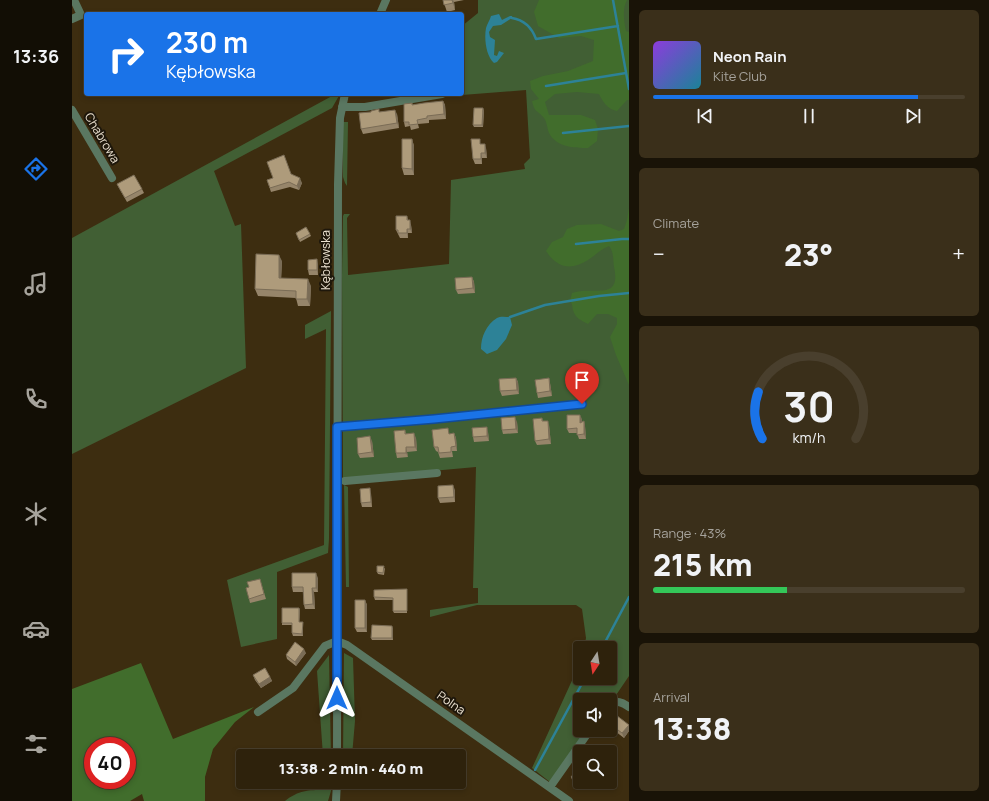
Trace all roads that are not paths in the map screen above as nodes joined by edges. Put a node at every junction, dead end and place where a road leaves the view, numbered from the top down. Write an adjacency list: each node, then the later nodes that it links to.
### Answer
1 (74, 0): 4 (street)
2 (386, 0): 3 (street)
3 (381, 12)
4 (72, 19)
5 (345, 96): 7 (street, Kębłowska)
6 (430, 96): 7 (street)
7 (342, 107): 11 (street, Kębłowska)
8 (72, 110): 9 (street, Chabrowa)
9 (112, 178)
10 (582, 404): 11 (street)
11 (337, 427): 14 (street, Kębłowska)
12 (437, 473): 13 (street)
13 (345, 481)
14 (337, 640): 17 (street); 19 (street, Kębłowska); 20 (street, Polna)
15 (617, 702): 16 (street)
16 (629, 707)
17 (258, 712)
18 (585, 737): 20 (street)
19 (337, 749)
20 (550, 788): 23 (street, Polna)
21 (337, 789): 22 (street)
22 (336, 801)
23 (569, 801)

